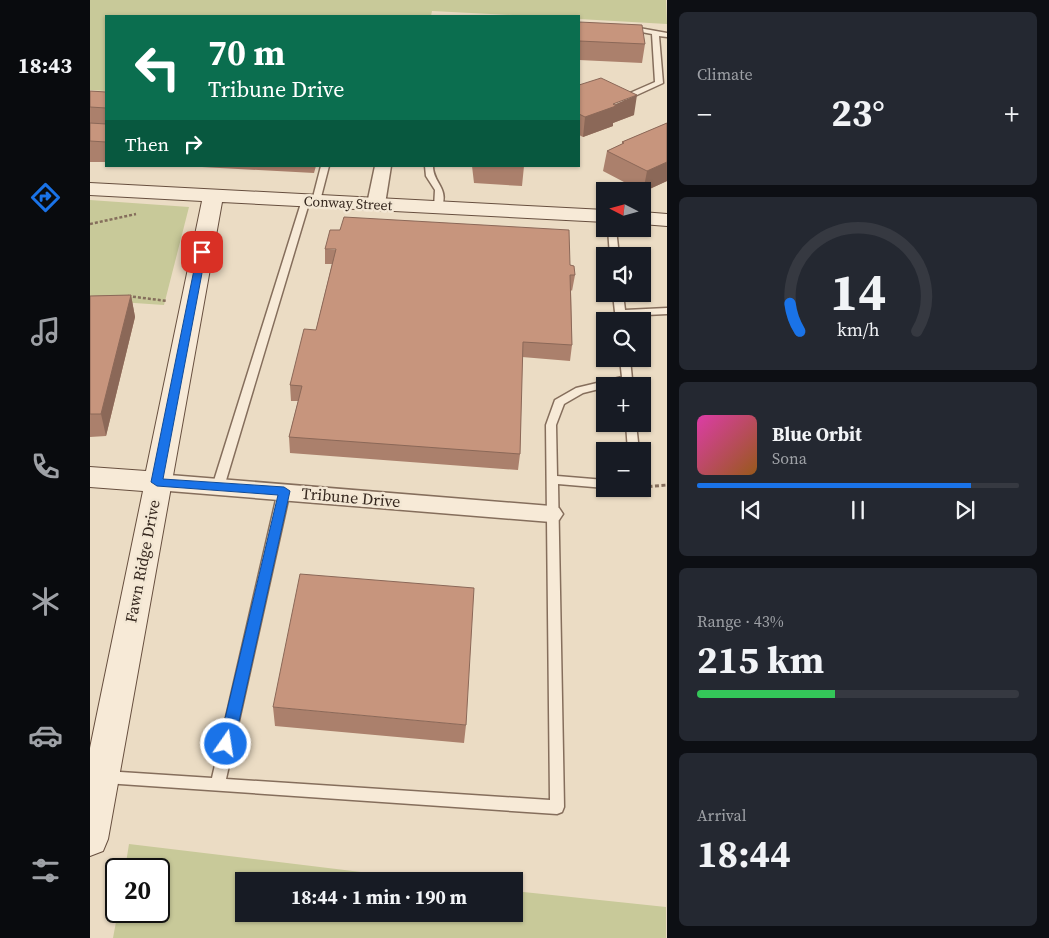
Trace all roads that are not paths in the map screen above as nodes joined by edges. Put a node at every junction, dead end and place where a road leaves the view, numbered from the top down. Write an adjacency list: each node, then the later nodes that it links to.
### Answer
1 (624, 28): 2 (lane)
2 (655, 32): 3 (lane); 4 (lane)
3 (666, 35)
4 (626, 98)
5 (325, 167): 10 (lane)
6 (384, 167): 11 (street)
7 (429, 167): 12 (lane)
8 (90, 189): 9 (street, Conway Street)
9 (213, 195): 10 (street, Conway Street); 21 (street, Fawn Ridge Drive)
10 (311, 200): 11 (street, Conway Street); 23 (lane)
11 (376, 204): 12 (street, Conway Street)
12 (438, 208): 13 (street, Conway Street)
13 (596, 216)
14 (651, 219): 15 (street)
15 (666, 220)
16 (666, 311): 17 (lane)
17 (651, 313)
18 (596, 387): 20 (lane)
19 (90, 477): 21 (street, Tribune Drive)
20 (552, 480): 22 (lane); 25 (lane)
21 (157, 482): 23 (street, Tribune Drive); 26 (street, Fawn Ridge Drive)
22 (596, 483)
23 (218, 486): 24 (street, Tribune Drive)
24 (284, 491): 25 (street, Tribune Drive); 27 (lane)
25 (551, 514): 27 (lane)
26 (98, 769): 27 (lane); 28 (street, Fawn Ridge Drive)
27 (218, 784)
28 (90, 839)

